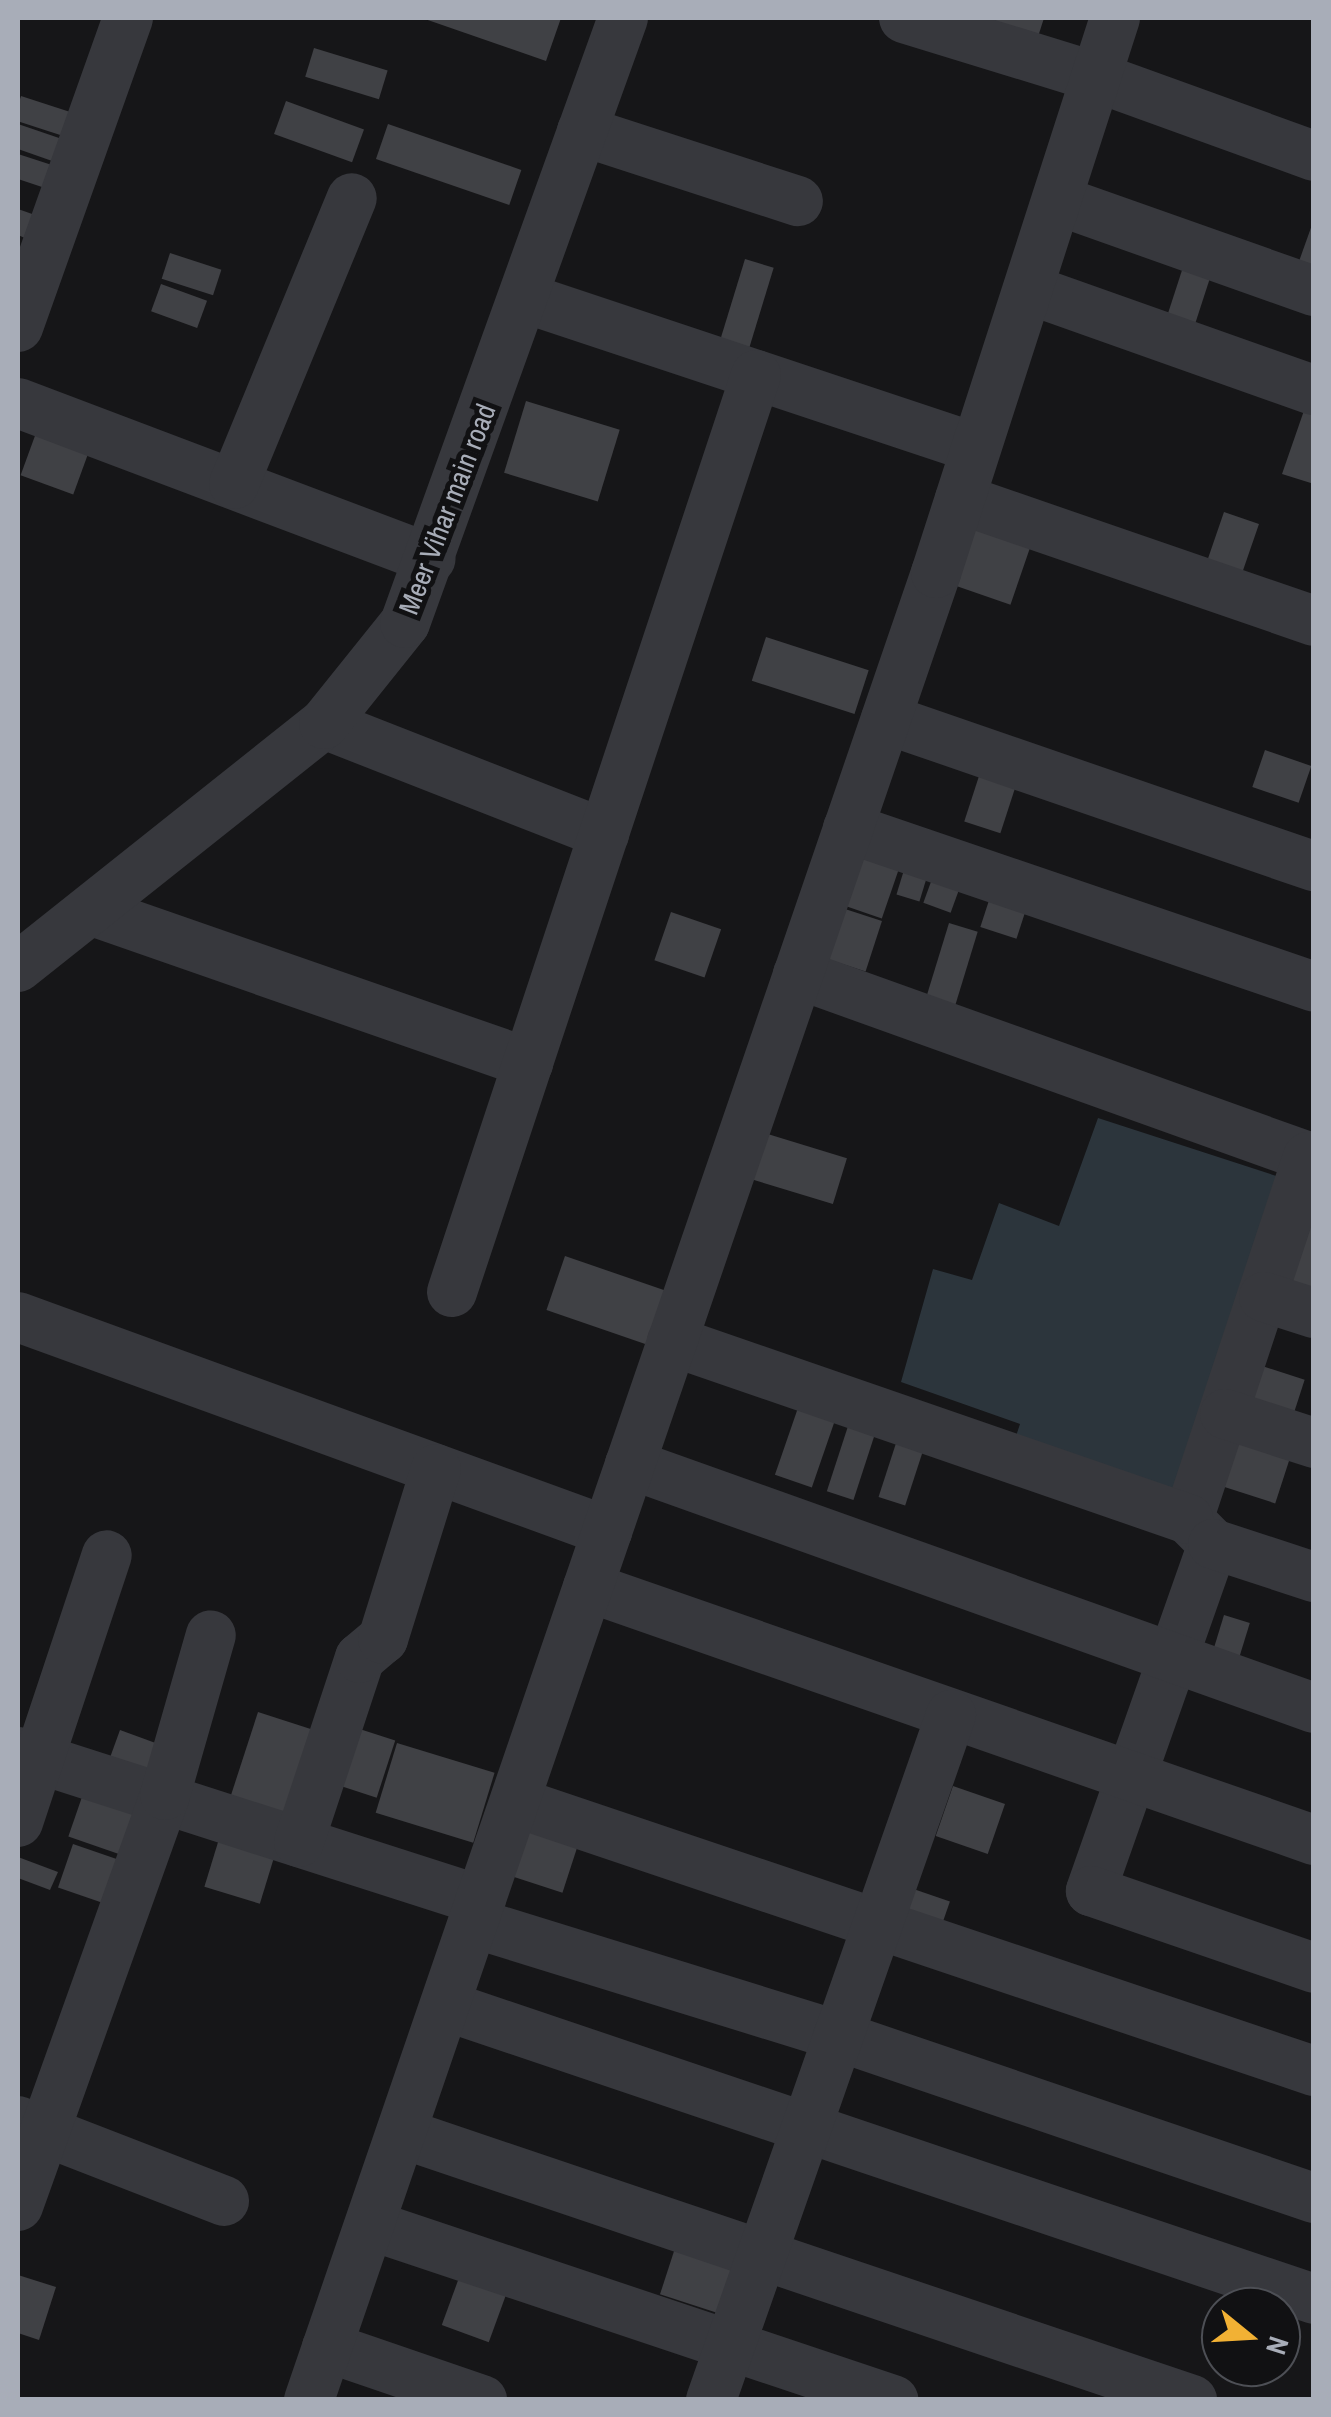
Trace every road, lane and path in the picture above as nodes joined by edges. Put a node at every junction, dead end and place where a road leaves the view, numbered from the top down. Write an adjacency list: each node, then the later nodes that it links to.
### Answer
1 (128, 18): 14 (street)
2 (624, 18): 6 (street, Meer Vihar main road)
3 (904, 18): 5 (street)
4 (1115, 18): 5 (street)
5 (1096, 77): 7 (street); 9 (street)
6 (582, 131): 10 (street); 13 (street, Meer Vihar main road)
7 (1314, 156)
8 (352, 198): 19 (street)
9 (1056, 200): 11 (street); 12 (street)
10 (798, 201)
11 (1028, 288): 16 (street); 18 (street)
12 (1314, 291)
13 (525, 298): 15 (street); 21 (street, Meer Vihar main road)
14 (18, 327)
15 (756, 374): 18 (street); 26 (street)
16 (1314, 390)
17 (18, 403): 19 (street)
18 (976, 448): 20 (street)
19 (234, 484): 21 (street)
20 (960, 499): 22 (street); 23 (street)
21 (432, 559): 24 (street, Meer Vihar main road)
22 (1314, 621)
23 (886, 719): 25 (street); 27 (street)
24 (324, 724): 26 (street); 28 (street, Meer Vihar main road)
25 (848, 828): 29 (street); 30 (street)
26 (604, 834): 31 (street)
27 (1314, 866)
28 (46, 936): 31 (street)
29 (798, 974): 32 (street); 37 (street)
30 (1314, 987)
31 (528, 1063): 33 (street)
32 (1311, 1158): 34 (street)
33 (452, 1292)
34 (1264, 1297): 35 (street); 38 (street)
35 (1314, 1313)
36 (18, 1317): 41 (street)
37 (672, 1342): 40 (street); 43 (street)
38 (1225, 1414): 39 (street); 43 (street)
39 (1314, 1444)
40 (630, 1464): 42 (street); 48 (street)
41 (436, 1468): 42 (street); 57 (street)
42 (607, 1531): 46 (street)
43 (1201, 1531): 45 (street); 48 (street)
44 (106, 1554): 51 (street)
45 (1314, 1577)
46 (588, 1588): 50 (street); 54 (street)
47 (212, 1635): 53 (street)
48 (1168, 1660): 49 (street); 52 (street)
49 (1314, 1708)
50 (951, 1715): 52 (street); 59 (street)
51 (29, 1756): 53 (street); 55 (street)
52 (1130, 1778): 56 (street); 60 (street)
53 (164, 1796): 57 (street); 64 (street)
54 (515, 1802): 58 (street); 59 (street)
55 (18, 1822)
56 (1314, 1840)
57 (299, 1842): 58 (street)
58 (477, 1912): 61 (street); 62 (street)
59 (878, 1925): 62 (street); 63 (street)
60 (1314, 1968)
61 (446, 2006): 65 (street); 66 (street)
62 (838, 2036): 65 (street); 67 (street)
63 (1314, 2071)
64 (31, 2126): 68 (street); 69 (street)
65 (806, 2128): 71 (street); 72 (street)
66 (402, 2133): 70 (street); 71 (street)
67 (1314, 2198)
68 (224, 2201)
69 (18, 2206)
70 (370, 2226): 73 (street); 74 (street)
71 (763, 2252): 73 (street); 79 (street)
72 (1314, 2299)
73 (730, 2344): 77 (street); 78 (street)
74 (327, 2347): 75 (street); 76 (street)
75 (308, 2400)
76 (482, 2400)
77 (711, 2400)
78 (894, 2400)
79 (1192, 2400)

